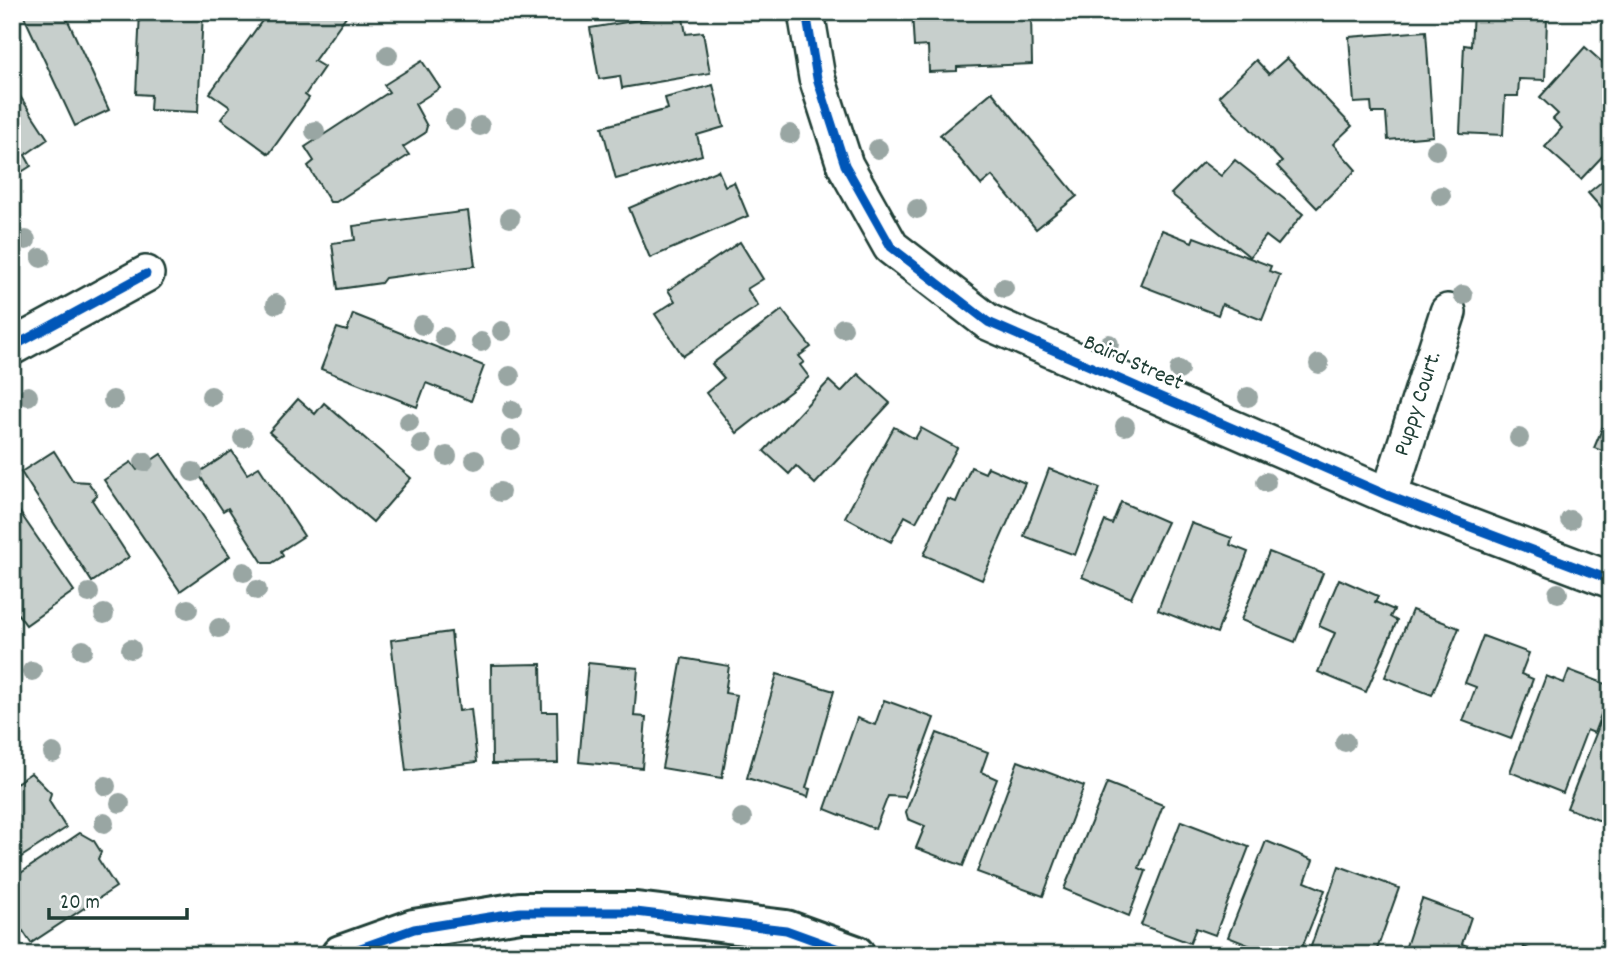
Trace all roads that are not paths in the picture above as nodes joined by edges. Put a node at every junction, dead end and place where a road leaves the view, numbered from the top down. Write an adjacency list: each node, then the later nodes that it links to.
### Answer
1 (806, 12): 5 (street, Baird Street)
2 (146, 274): 4 (street)
3 (1448, 312): 5 (street, Puppy Court.)
4 (12, 347)
5 (1389, 496): 6 (street, Baird Street)
6 (1611, 580)
7 (341, 955): 8 (street)
8 (855, 955)

